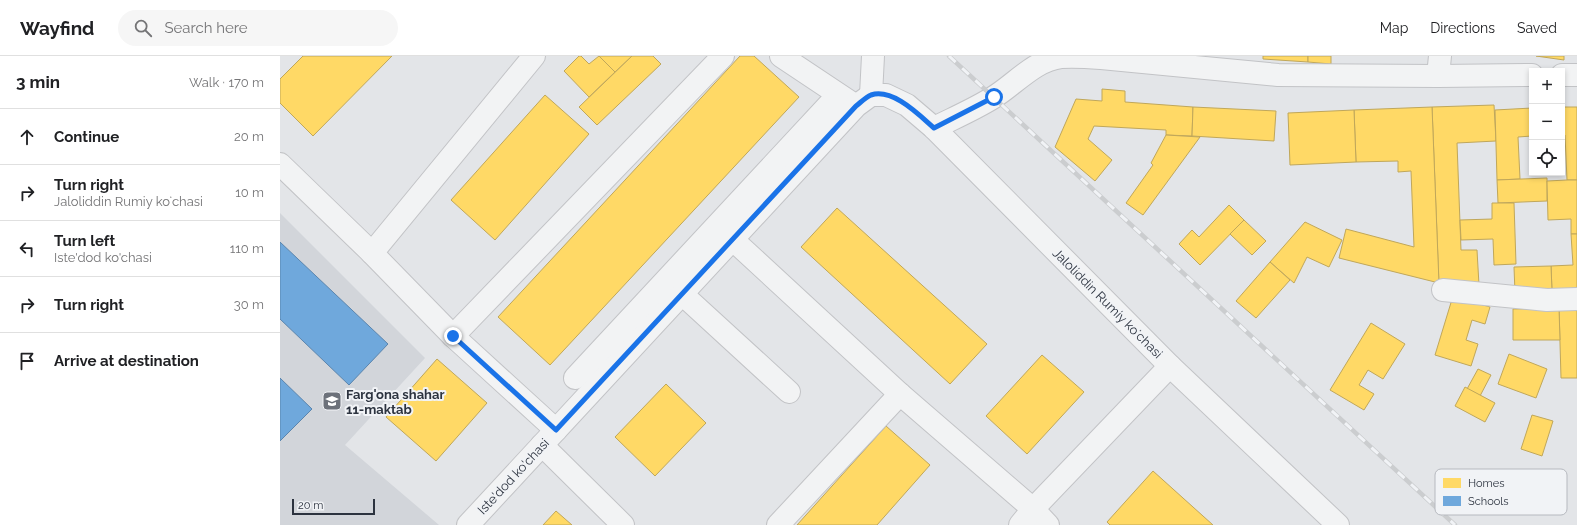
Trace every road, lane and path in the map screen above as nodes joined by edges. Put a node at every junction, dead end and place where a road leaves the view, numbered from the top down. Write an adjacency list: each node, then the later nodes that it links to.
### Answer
1 (534, 56): 15 (street)
2 (723, 56): 19 (street)
3 (781, 56): 10 (street)
4 (873, 56): 11 (street)
5 (1060, 57): 6 (street); 12 (street)
6 (1439, 66): 7 (street)
7 (1529, 75)
8 (1565, 75): 9 (street)
9 (1577, 75)
10 (838, 95): 11 (street); 21 (street)
11 (864, 101): 12 (street, Jaloliddin Rumiy koʻchasi); 14 (street, Iste'dod ko'chasi)
12 (934, 128): 20 (street, Jaloliddin Rumiy koʻchasi)
13 (280, 164): 15 (street)
14 (732, 239): 17 (street, Iste'dod ko'chasi); 23 (street)
15 (372, 254): 19 (street)
16 (1443, 290): 18 (street)
17 (682, 294): 22 (street); 24 (street, Iste'dod ko'chasi)
18 (1577, 299)
19 (453, 336): 24 (street)
20 (1170, 366): 25 (street); 30 (street, Jaloliddin Rumiy koʻchasi)
21 (575, 378)
22 (789, 392)
23 (900, 394): 25 (street); 28 (street)
24 (549, 437): 26 (street, Iste'dod ko'chasi); 27 (street)
25 (1026, 517): 29 (street)
26 (468, 525)
27 (623, 525)
28 (778, 525)
29 (1048, 525)
30 (1338, 525)

